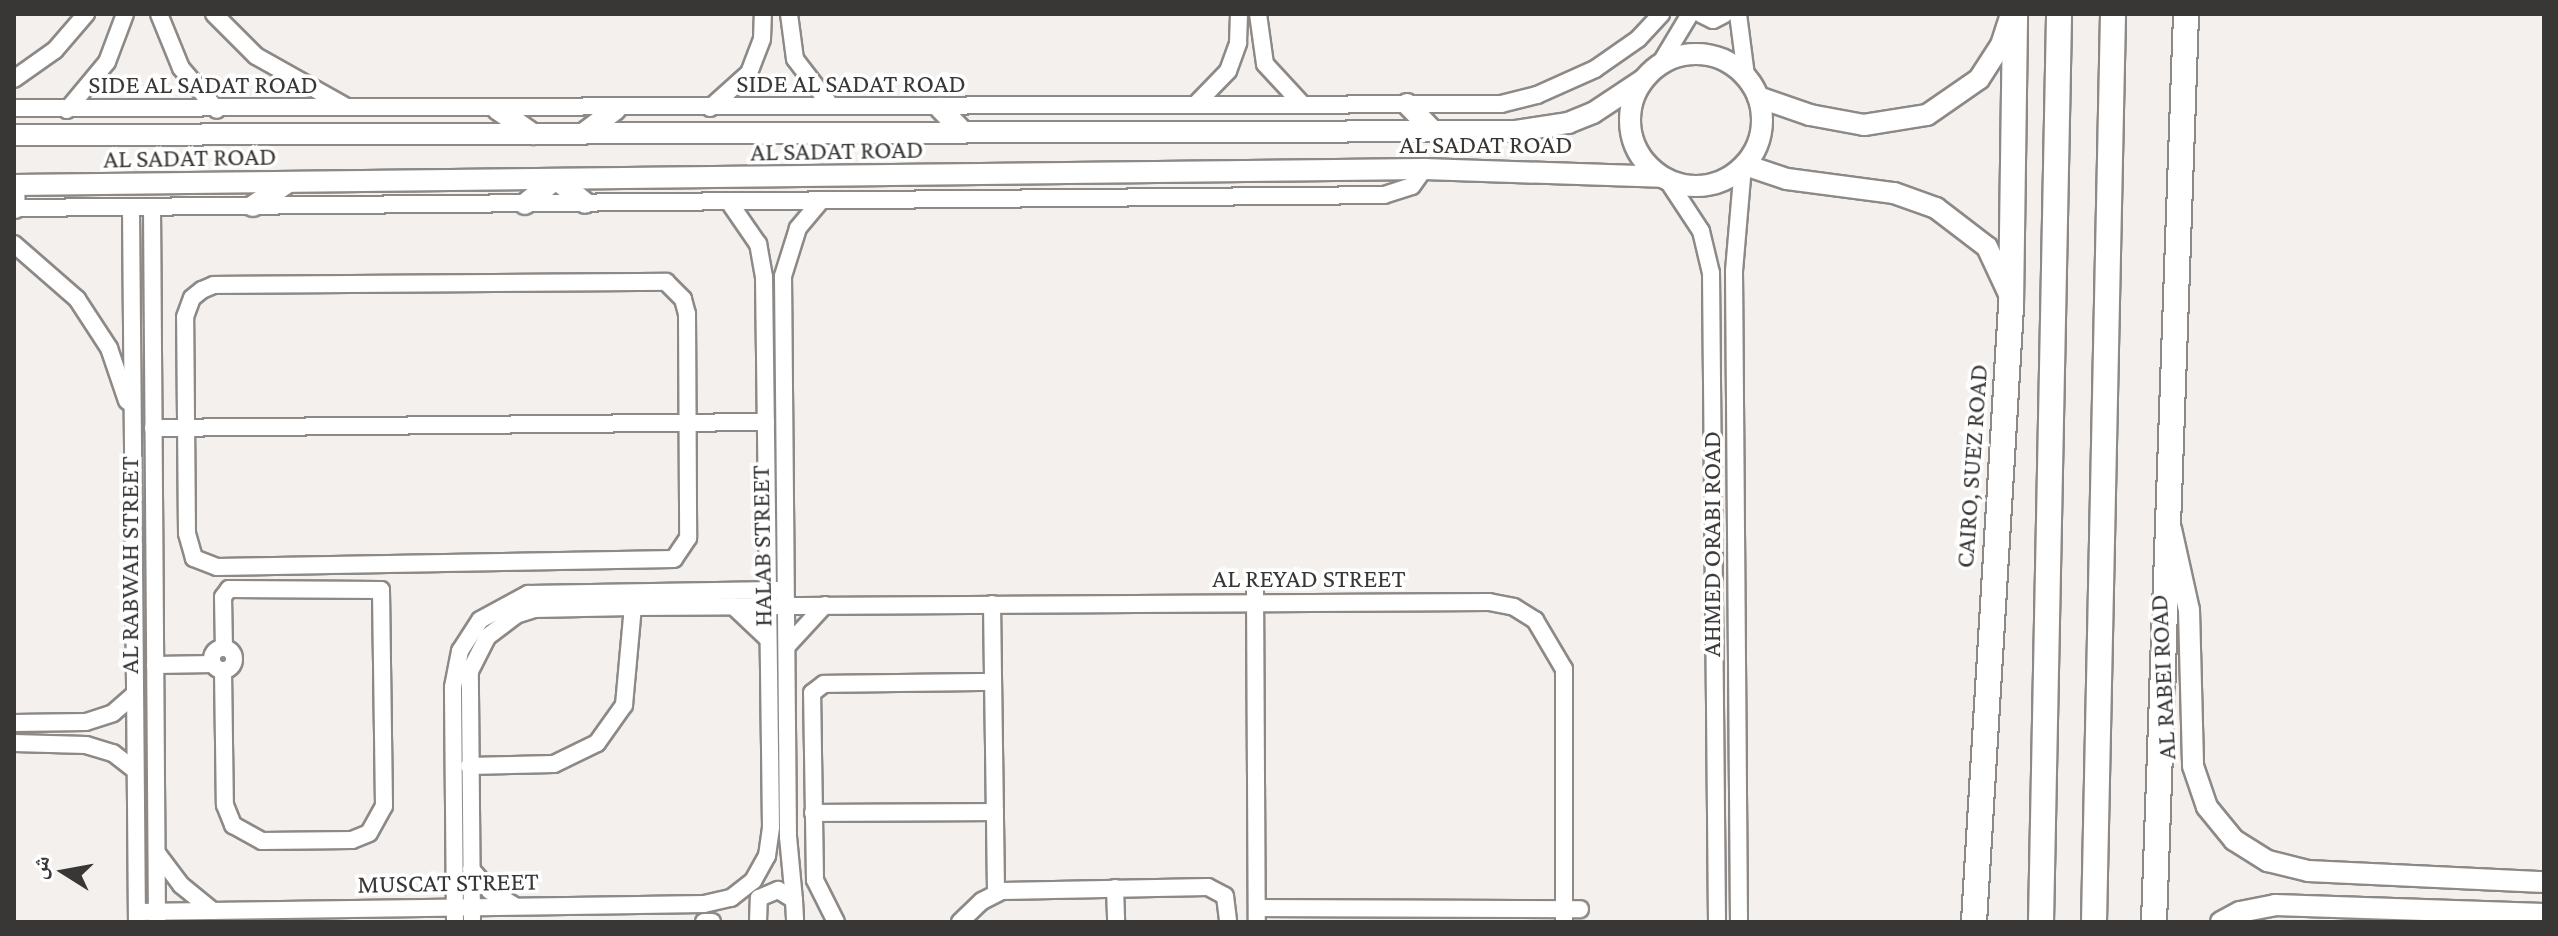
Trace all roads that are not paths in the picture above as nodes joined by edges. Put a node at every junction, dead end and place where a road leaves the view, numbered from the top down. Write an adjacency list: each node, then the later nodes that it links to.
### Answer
1 (86, 14): 20 (street)
2 (125, 14): 33 (street)
3 (159, 14): 34 (street)
4 (214, 14): 28 (street)
5 (763, 14): 29 (street)
6 (789, 14): 26 (street)
7 (1239, 14): 23 (street)
8 (1258, 14): 24 (street)
9 (1661, 14): 25 (street, SIDE AL SADAT ROAD)
10 (1690, 14): 18 (street)
11 (1701, 14): 12 (street)
12 (1725, 14)
13 (1738, 14): 19 (street)
14 (2013, 14): 22 (main road); 57 (highway, CAIRO, SUEZ ROAD)
15 (2059, 14): 115 (highway)
16 (2113, 14): 116 (highway)
17 (2186, 14): 65 (highway)
18 (1660, 64): 19 (main road); 21 (main road)
19 (1746, 76): 22 (main road)
20 (14, 79)
21 (1643, 80): 36 (main road, AL SADAT ROAD); 42 (main road)
22 (1758, 97): 40 (main road)
23 (1196, 104): 24 (street, SIDE AL SADAT ROAD); 30 (street, SIDE AL SADAT ROAD)
24 (1302, 104): 25 (street, SIDE AL SADAT ROAD)
25 (1407, 104): 36 (main road)
26 (831, 106): 29 (street, SIDE AL SADAT ROAD); 30 (street, SIDE AL SADAT ROAD)
27 (14, 108): 33 (street, SIDE AL SADAT ROAD)
28 (348, 108): 31 (street, SIDE AL SADAT ROAD); 34 (street, SIDE AL SADAT ROAD)
29 (710, 108): 32 (street, SIDE AL SADAT ROAD)
30 (940, 108): 35 (main road)
31 (497, 109): 32 (street, SIDE AL SADAT ROAD); 37 (main road)
32 (616, 109): 38 (main road)
33 (67, 110): 34 (street, SIDE AL SADAT ROAD)
34 (217, 110)
35 (962, 131): 36 (main road, AL SADAT ROAD); 38 (main road, AL SADAT ROAD)
36 (1433, 131)
37 (533, 134): 38 (main road, AL SADAT ROAD); 39 (main road, AL SADAT ROAD)
38 (583, 134)
39 (14, 135)
40 (1744, 166): 42 (main road); 57 (main road); 59 (street, AHMED ORABI ROAD)
41 (1424, 169): 42 (main road, AL SADAT ROAD); 43 (main road, AL SADAT ROAD); 47 (street)
42 (1665, 179): 58 (street, AHMED ORABI ROAD)
43 (556, 180): 44 (main road, AL SADAT ROAD); 48 (main road); 49 (main road)
44 (286, 184): 45 (main road, AL SADAT ROAD); 50 (main road)
45 (14, 185): 53 (main road)
46 (729, 202): 47 (street); 48 (street); 61 (street, HALAB STREET)
47 (820, 202): 70 (street, HALAB STREET)
48 (585, 203): 49 (street)
49 (525, 204): 50 (street)
50 (253, 206): 52 (street)
51 (131, 207): 52 (street); 53 (street); 56 (street, AL RABWAH STREET)
52 (152, 207): 55 (street, AL RABWAH STREET)
53 (15, 208)
54 (14, 244): 60 (street)
55 (152, 299): 56 (street); 64 (street, AL RABWAH STREET)
56 (132, 301): 60 (street, AL RABWAH STREET)
57 (2011, 306): 114 (highway, CAIRO, SUEZ ROAD)
58 (1713, 355): 59 (street); 112 (street, AHMED ORABI ROAD)
59 (1734, 355): 113 (street, AHMED ORABI ROAD)
60 (133, 417): 79 (street, AL RABWAH STREET)
61 (766, 422): 62 (street); 66 (street, HALAB STREET)
62 (688, 423): 63 (street); 63 (street); 63 (street)
63 (187, 427): 64 (street)
64 (153, 428): 77 (street, AL RABWAH STREET)
65 (2168, 519): 90 (main road, AL RABEI ROAD); 117 (highway)
66 (767, 555): 68 (street); 69 (street, HALAB STREET)
67 (1255, 595): 71 (street, AL REYAD STREET); 98 (street, AL REYAD STREET); 102 (street)
68 (734, 598): 69 (street, AL REYAD STREET); 73 (street); 74 (street); 99 (street)
69 (768, 598): 70 (street, AL REYAD STREET); 74 (street, HALAB STREET)
70 (786, 598): 72 (street, AL REYAD STREET); 75 (street, HALAB STREET)
71 (992, 604): 72 (street, AL REYAD STREET); 78 (street)
72 (825, 605): 75 (street)
73 (633, 607): 84 (street); 84 (street)
74 (768, 639): 92 (street, HALAB STREET)
75 (787, 646): 100 (street, HALAB STREET)
76 (218, 659): 76 (street); 77 (street)
77 (155, 660): 88 (street, AL RABWAH STREET)
78 (993, 682): 86 (street); 87 (street)
79 (134, 695): 81 (street); 85 (street, AL RABWAH STREET)
80 (15, 722): 81 (street)
81 (86, 722): 83 (street)
82 (15, 744): 83 (street)
83 (86, 745): 85 (street)
84 (469, 766): 89 (street)
85 (135, 770): 103 (street, AL RABWAH STREET)
86 (995, 812): 87 (street); 94 (street)
87 (813, 813): 108 (street)
88 (156, 852): 97 (street); 104 (street, AL RABWAH STREET)
89 (471, 869): 95 (street); 99 (street)
90 (2308, 871): 91 (main road, AL RABEI ROAD); 96 (main road)
91 (2544, 882)
92 (759, 887): 95 (street, MUSCAT STREET); 100 (street); 107 (street, HALAB STREET)
93 (1115, 888): 94 (street); 110 (street); 111 (street)
94 (996, 893): 109 (street)
95 (514, 905): 99 (street, MUSCAT STREET)
96 (2316, 905): 101 (main road); 118 (main road)
97 (213, 911): 99 (street, MUSCAT STREET); 104 (street, MUSCAT STREET)
98 (1569, 913): 102 (street)
99 (463, 914)
100 (798, 914)
101 (2544, 914)
102 (1257, 915)
103 (137, 917): 104 (street, MUSCAT STREET)
104 (157, 917)
105 (704, 922): 106 (street)
106 (712, 922)
107 (758, 922)
108 (836, 922)
109 (960, 922)
110 (1116, 922)
111 (1228, 922)
112 (1717, 922)
113 (1739, 922)
114 (1974, 922)
115 (2041, 922)
116 (2094, 922)
117 (2154, 922)
118 (2221, 922)

